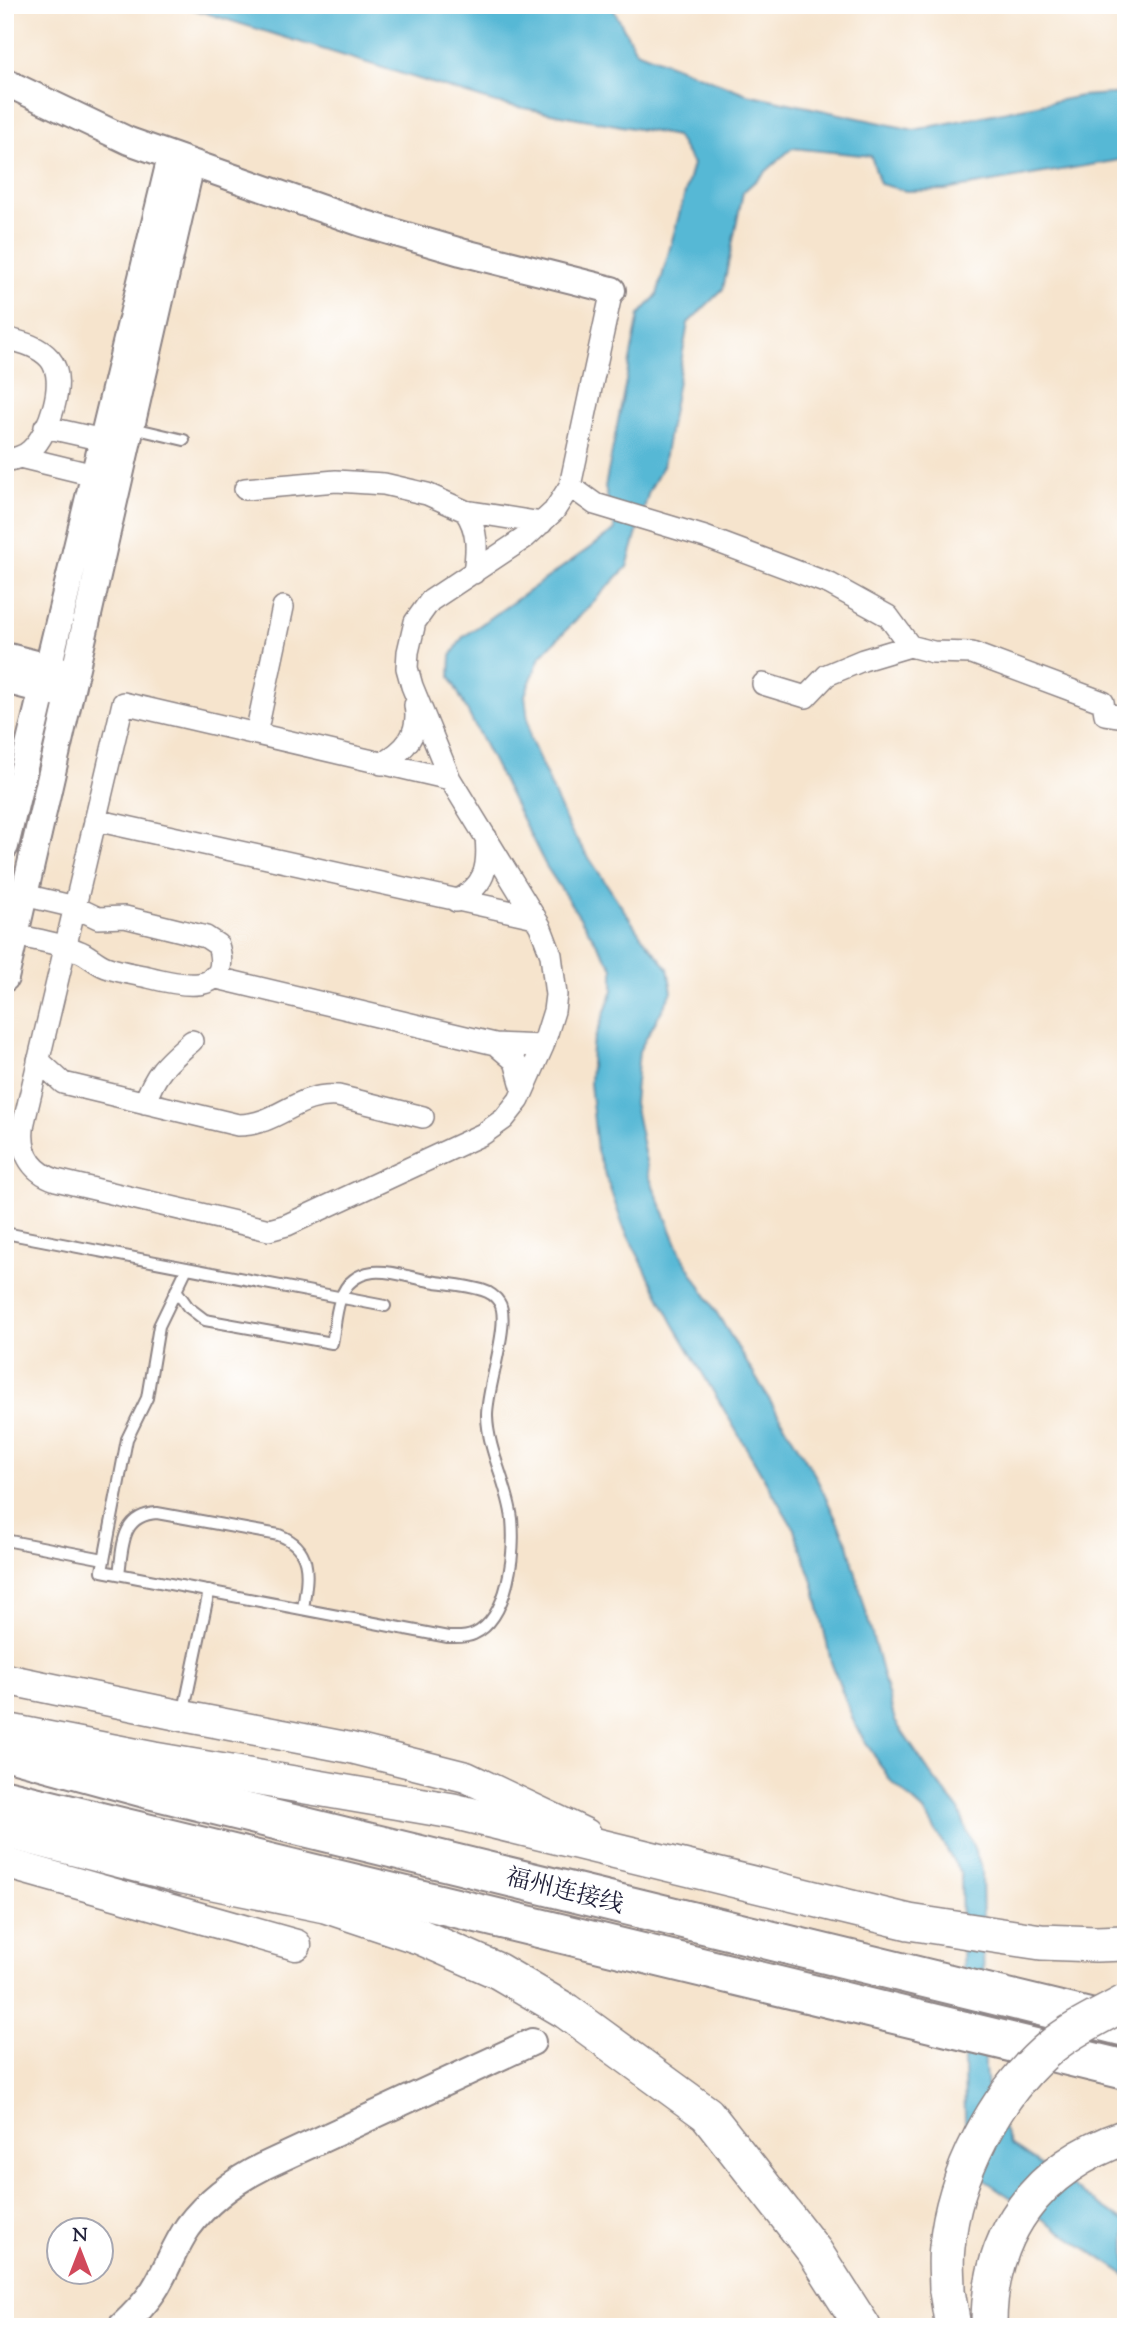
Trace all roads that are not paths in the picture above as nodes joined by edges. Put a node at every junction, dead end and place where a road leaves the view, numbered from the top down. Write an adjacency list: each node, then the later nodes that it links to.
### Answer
1 (5, 82): 2 (street)
2 (181, 161): 3 (street); 6 (street); 7 (street)
3 (612, 290): 11 (street)
4 (5, 338): 5 (street)
5 (44, 427): 7 (street); 9 (street)
6 (133, 428): 8 (lane); 22 (street)
7 (103, 440): 10 (street)
8 (184, 440)
9 (13, 459): 10 (street)
10 (94, 475): 19 (street)
11 (570, 486): 14 (street); 17 (street)
12 (245, 489): 13 (street)
13 (465, 511): 14 (street); 15 (street)
14 (542, 523): 15 (street)
15 (474, 573): 23 (street)
16 (283, 607): 25 (street)
17 (910, 646): 21 (street); 24 (street)
18 (5, 656): 19 (street)
19 (46, 678): 20 (street); 22 (street); 30 (street)
20 (5, 680)
21 (763, 684)
22 (73, 686): 31 (street)
23 (411, 686): 26 (street); 27 (street)
24 (1126, 717)
25 (256, 734): 26 (street); 28 (street)
26 (381, 764): 27 (street)
27 (450, 779): 29 (street)
28 (95, 820): 32 (street); 33 (street)
29 (486, 838): 32 (street); 34 (street)
30 (5, 846)
31 (24, 895): 33 (street); 35 (street)
32 (456, 901): 34 (street)
33 (75, 906): 36 (street); 37 (street)
34 (535, 917): 41 (street)
35 (15, 935): 36 (street); 38 (street)
36 (65, 947): 37 (street); 42 (street)
37 (213, 977): 40 (street)
38 (5, 978)
39 (192, 1041): 46 (street)
40 (495, 1044): 41 (street); 44 (street)
41 (543, 1046): 44 (street)
42 (38, 1060): 43 (street); 45 (street)
43 (64, 1083): 45 (street); 46 (street)
44 (523, 1090): 45 (street)
45 (29, 1099)
46 (145, 1103): 47 (street)
47 (424, 1117)
48 (5, 1233): 49 (lane)
49 (187, 1268): 50 (lane); 51 (lane)
50 (176, 1290): 51 (lane); 54 (lane)
51 (341, 1297): 52 (lane); 57 (lane)
52 (385, 1306)
53 (5, 1540): 54 (lane)
54 (104, 1559): 55 (lane)
55 (119, 1574): 56 (lane); 57 (lane)
56 (209, 1591): 57 (lane); 59 (lane)
57 (303, 1609)
58 (5, 1678): 59 (main road)
59 (183, 1716): 64 (main road)
60 (5, 1731): 64 (highway)
61 (5, 1751): 69 (highway, 福州连接线)
62 (5, 1799): 71 (highway, 福州连接线)
63 (5, 1830): 74 (highway)
64 (621, 1851): 66 (highway)
65 (5, 1863): 67 (main road)
66 (1126, 1943)
67 (296, 1945)
68 (1126, 2002): 75 (highway, bridge)
69 (1126, 2027)
70 (532, 2042): 73 (street)
71 (1126, 2070)
72 (1125, 2137): 76 (highway)
73 (121, 2327)
74 (863, 2327)
75 (953, 2327)
76 (989, 2327)

